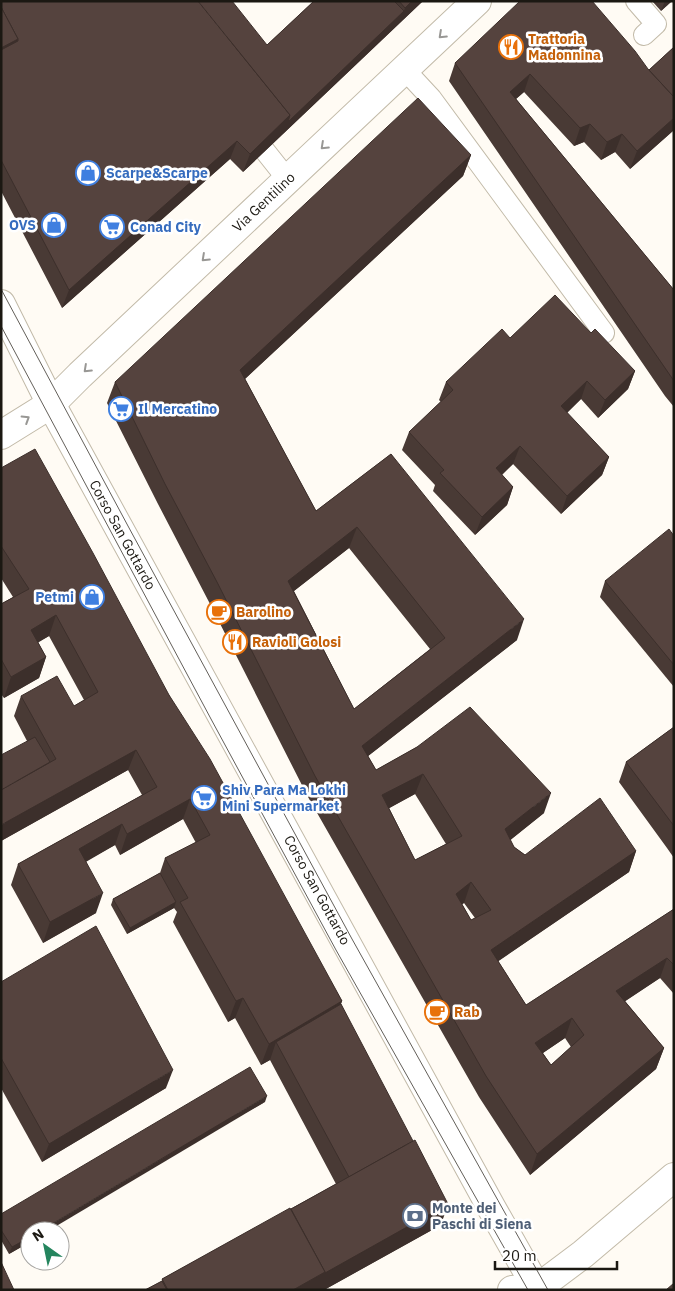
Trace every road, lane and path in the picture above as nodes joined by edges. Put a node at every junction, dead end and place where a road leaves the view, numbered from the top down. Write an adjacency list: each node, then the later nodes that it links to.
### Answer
1 (477, 1): 4 (street, Via Gentilino, one-way to 4)
2 (636, 1): 3 (lane)
3 (644, 35)
4 (405, 70): 6 (street, Via Gentilino, one-way to 6); 8 (lane)
5 (265, 151): 6 (lane)
6 (288, 180): 9 (street, Via Gentilino, one-way to 9)
7 (1, 304): 9 (street, Corso San Gottardo)
8 (604, 333)
9 (51, 404): 10 (street, Via Gentilino, one-way to 9); 12 (street, Corso San Gottardo)
10 (1, 434)
11 (674, 1177): 12 (street)
12 (531, 1289)

